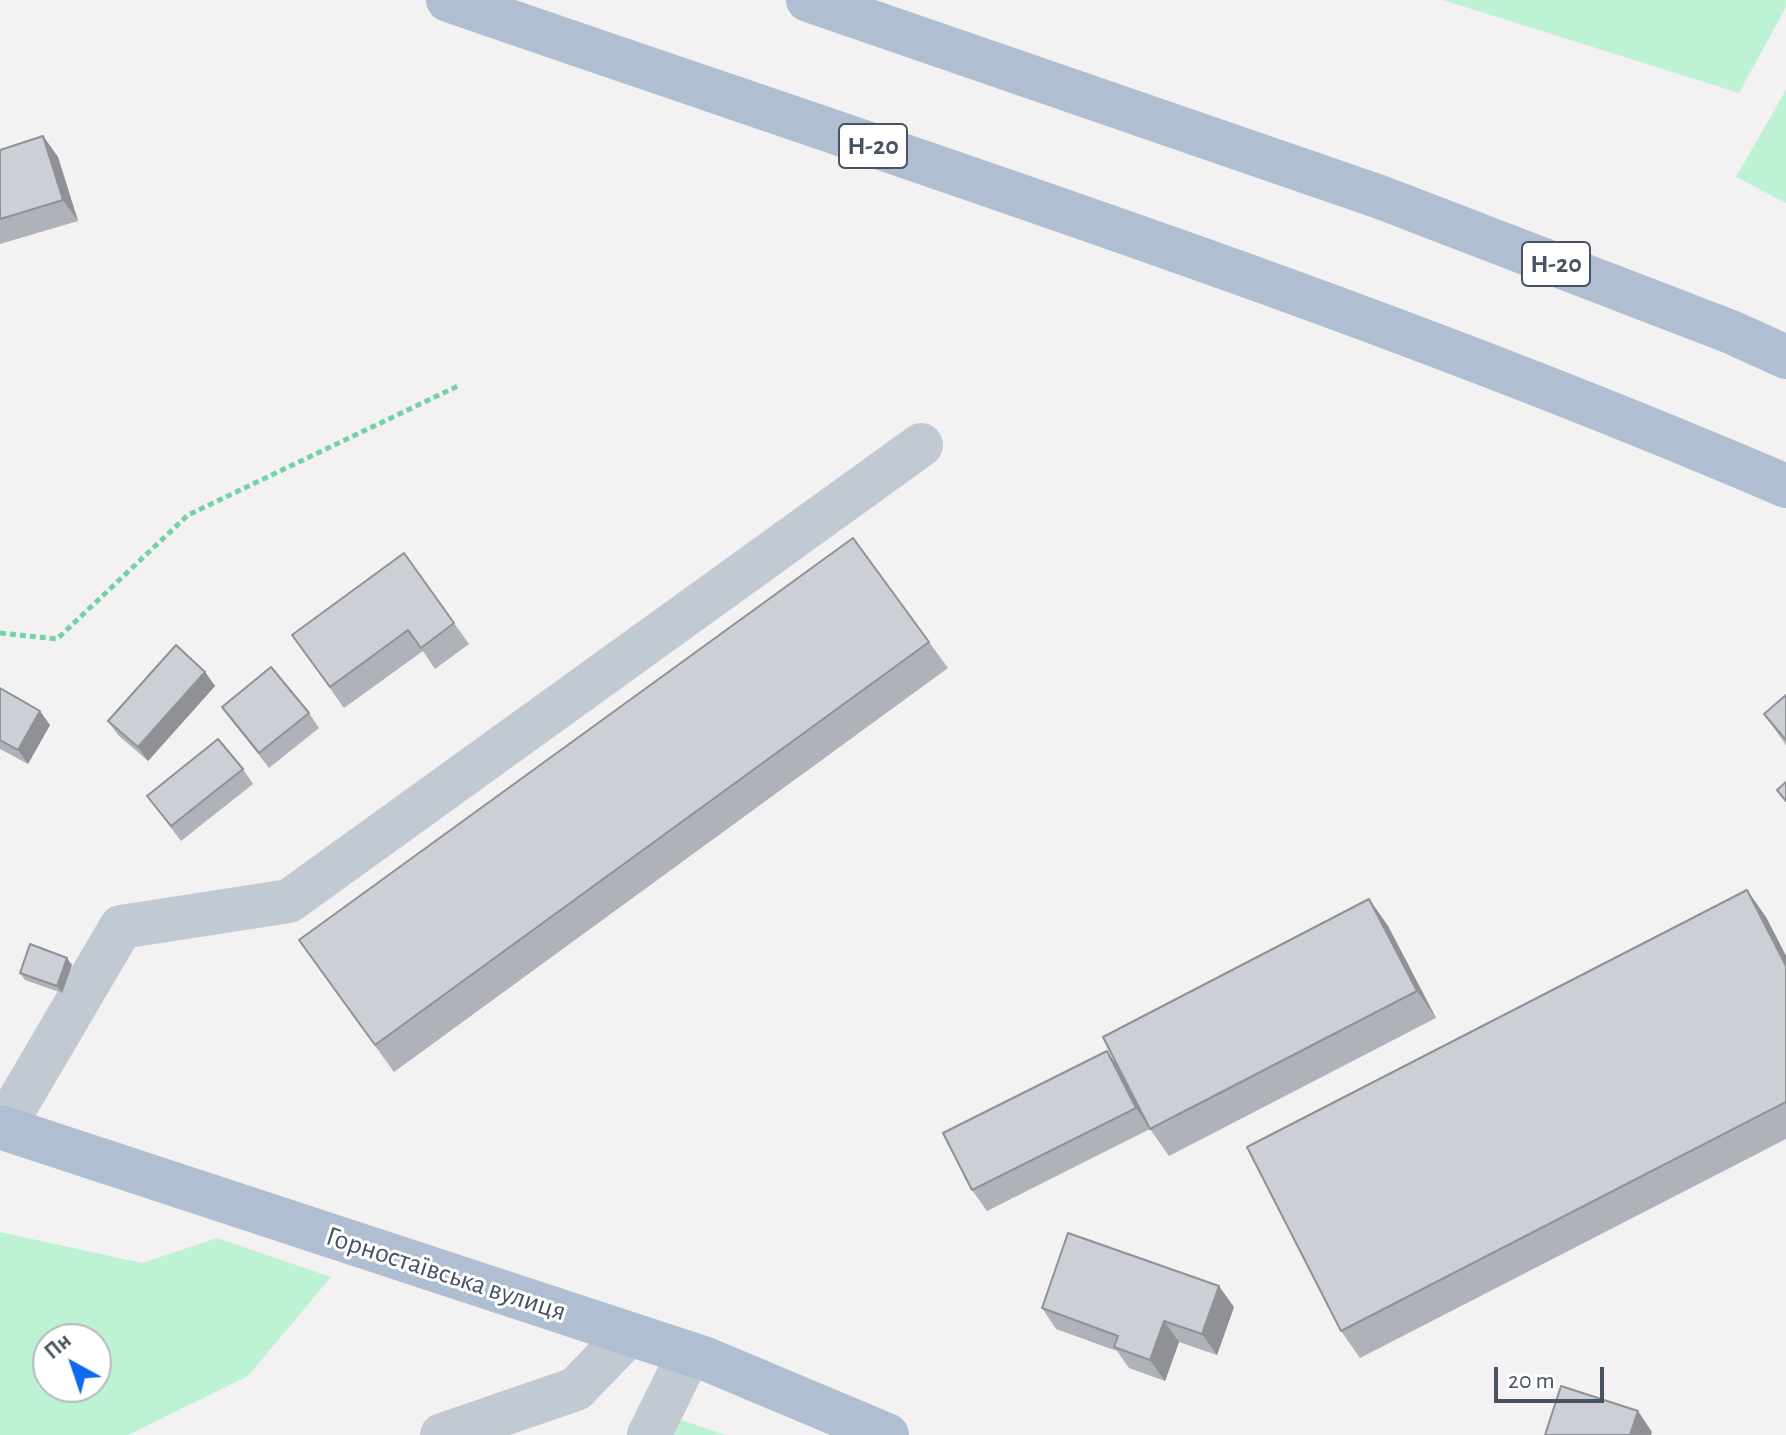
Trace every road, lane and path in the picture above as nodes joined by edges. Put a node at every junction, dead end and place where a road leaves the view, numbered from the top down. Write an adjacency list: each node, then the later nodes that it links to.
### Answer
1 (448, 0): 6 (main road, Н-20)
2 (808, 0): 3 (main road, Н-20)
3 (1786, 357)
4 (460, 385): 7 (path)
5 (921, 445): 8 (lane)
6 (1786, 486)
7 (0, 633)
8 (1, 1128): 9 (main road, Горностаївська вулиця)
9 (629, 1334): 10 (main road, Горностаївська вулиця); 11 (lane)
10 (689, 1354): 12 (lane); 13 (main road, Горностаївська вулиця)
11 (442, 1435)
12 (649, 1435)
13 (887, 1435)

